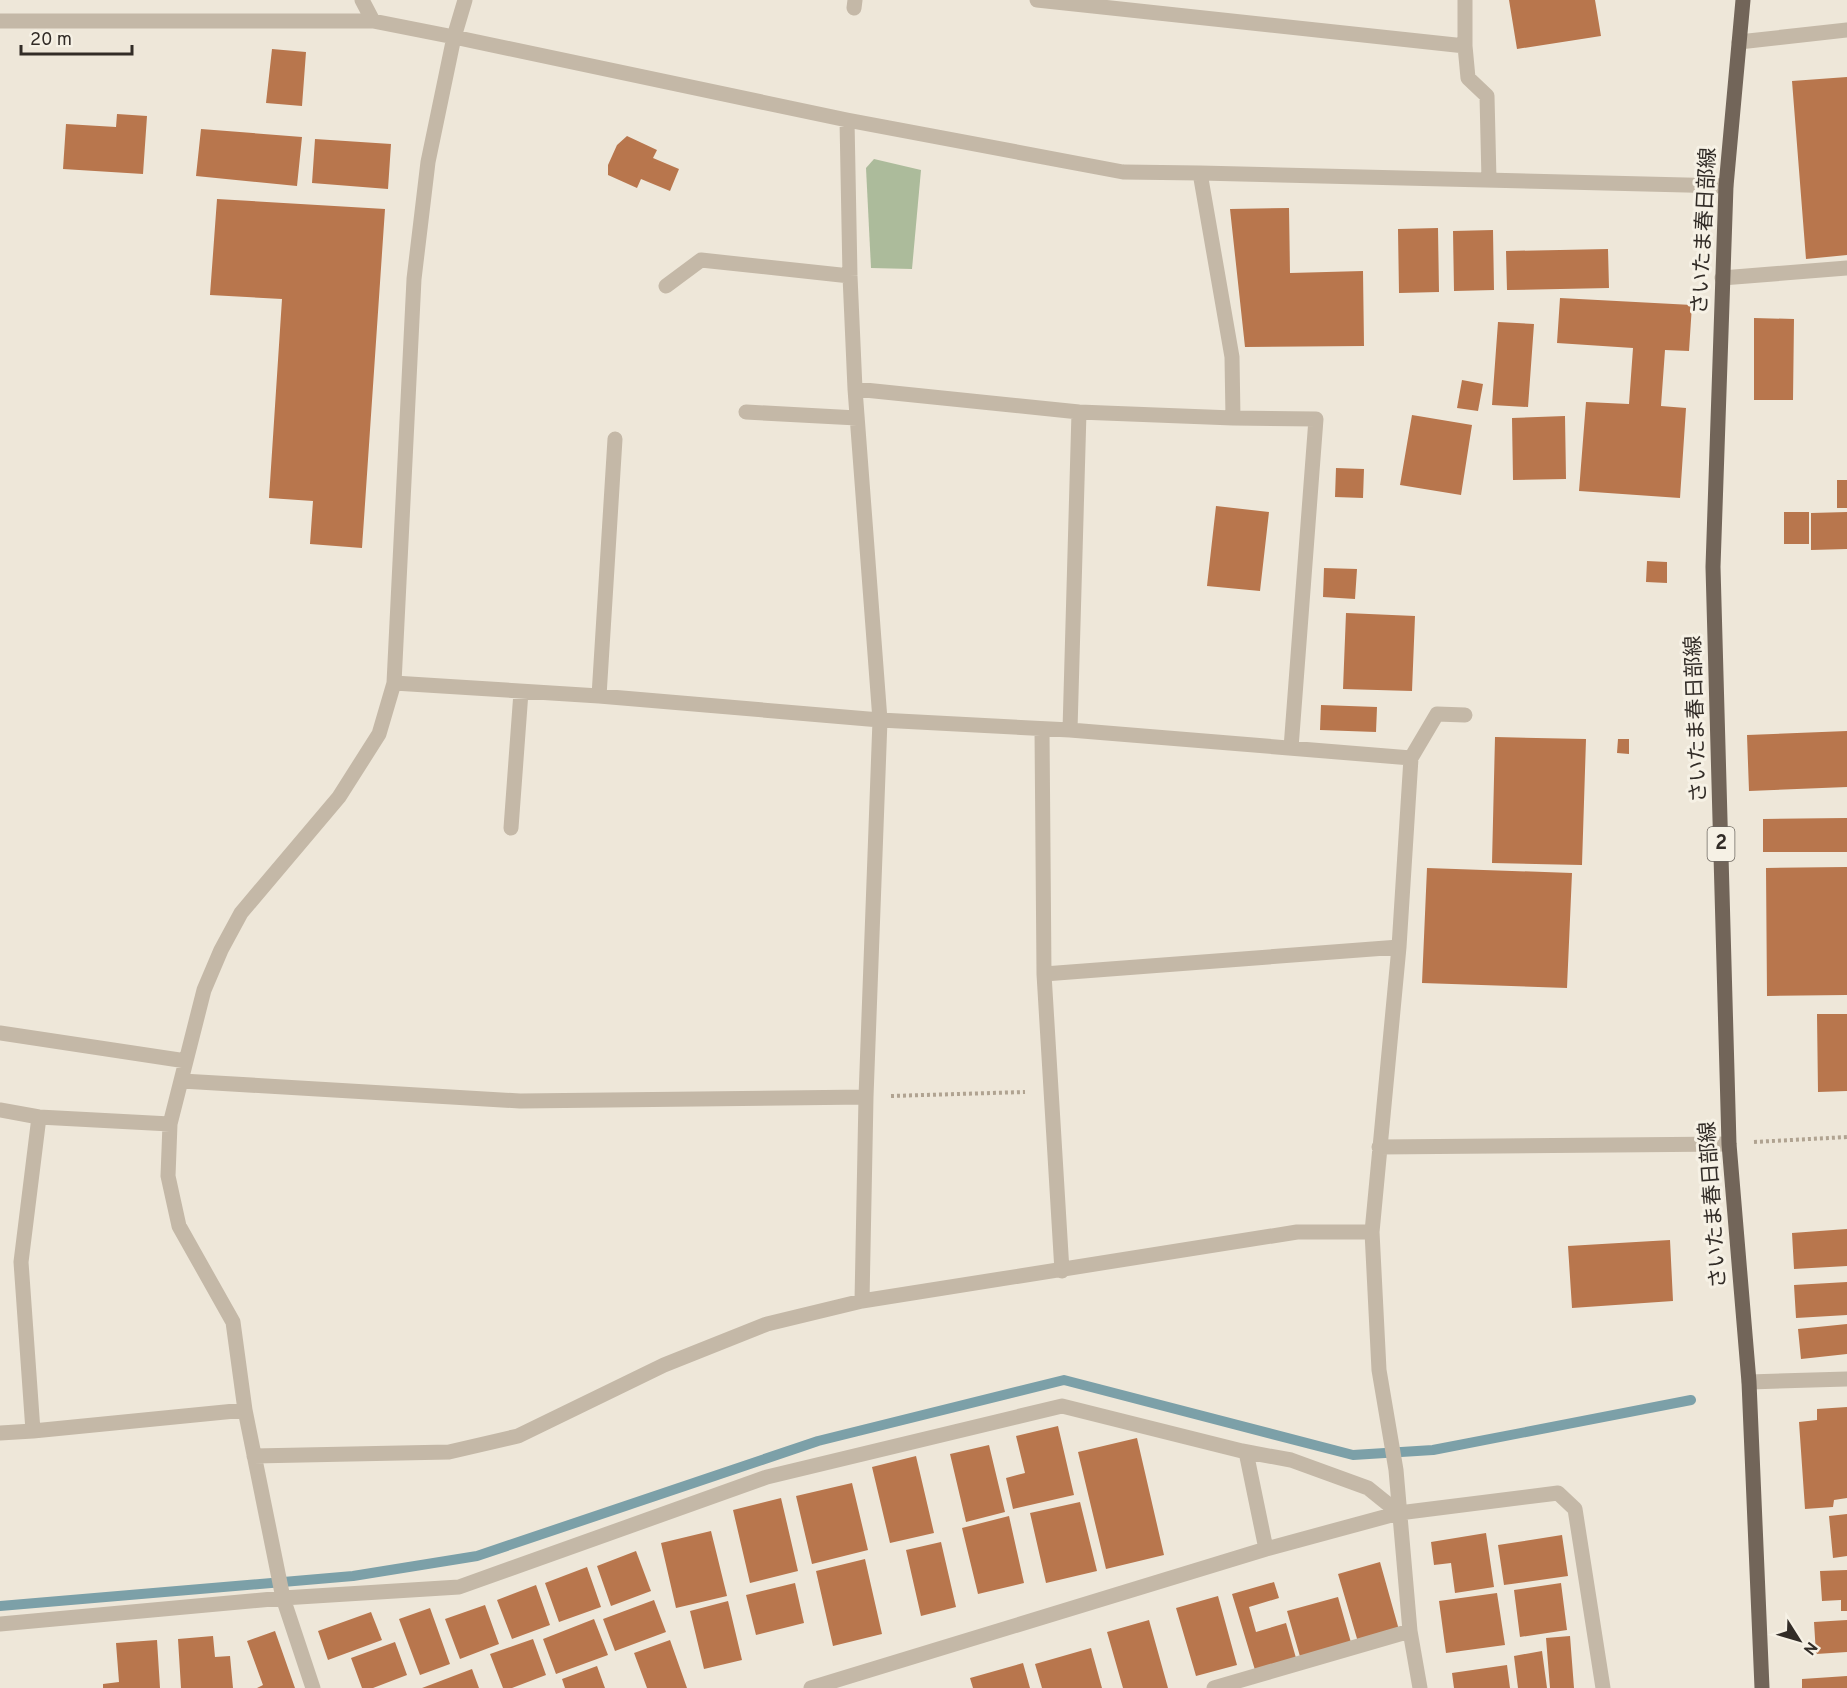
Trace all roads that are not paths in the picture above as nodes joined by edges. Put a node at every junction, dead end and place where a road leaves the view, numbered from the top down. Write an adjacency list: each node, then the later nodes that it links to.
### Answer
1 (362, 0): 8 (street)
2 (465, 0): 10 (street)
3 (1037, 0): 6 (street)
4 (1465, 0): 12 (street)
5 (1743, 0): 11 (main road, さいたま春日部線 / 2)
6 (1151, 7): 12 (street)
7 (0, 21): 8 (street)
8 (373, 21): 10 (street)
9 (1847, 30): 11 (street)
10 (454, 37): 13 (street); 27 (street)
11 (1739, 42): 16 (main road, さいたま春日部線 / 2)
12 (1465, 46): 15 (street)
13 (847, 120): 14 (street); 18 (street)
14 (1200, 172): 15 (street); 25 (street)
15 (1489, 180): 16 (street)
16 (1726, 186): 19 (main road, さいたま春日部線 / 2)
17 (1847, 268): 19 (street)
18 (850, 276): 20 (street); 21 (street)
19 (1722, 278): 46 (main road, さいたま春日部線 / 2)
20 (666, 286)
21 (855, 389): 23 (street); 24 (street)
22 (746, 412): 24 (street)
23 (1079, 412): 25 (street); 33 (street)
24 (857, 418): 31 (street)
25 (1233, 418): 34 (street)
26 (615, 439): 29 (street)
27 (394, 683): 28 (street); 40 (street)
28 (521, 692): 29 (street); 36 (street)
29 (599, 696): 31 (street)
30 (1465, 715): 35 (street)
31 (880, 720): 32 (street); 42 (street)
32 (1041, 729): 33 (street); 38 (street)
33 (1070, 730): 34 (street)
34 (1291, 748): 35 (street)
35 (1411, 758): 37 (street)
36 (511, 828)
37 (1399, 947): 38 (street); 47 (street)
38 (1044, 974): 49 (street)
39 (0, 1033): 40 (street)
40 (186, 1061): 41 (street)
41 (182, 1081): 42 (street); 45 (street)
42 (866, 1097): 50 (street)
43 (0, 1110): 44 (street)
44 (39, 1117): 45 (street); 54 (street)
45 (170, 1124): 53 (street)
46 (1729, 1144): 47 (street); 52 (main road, さいたま春日部線 / 2)
47 (1379, 1147): 48 (street)
48 (1372, 1232): 49 (street); 58 (street)
49 (1062, 1271): 50 (street)
50 (862, 1301): 57 (street)
51 (1847, 1379): 52 (street)
52 (1749, 1382): 68 (main road, さいたま春日部線 / 2)
53 (245, 1410): 54 (street); 57 (street)
54 (33, 1431): 55 (street)
55 (0, 1433)
56 (1246, 1452): 58 (street); 59 (street); 60 (street)
57 (254, 1456): 60 (street)
58 (1399, 1513): 59 (street); 62 (street); 67 (street)
59 (1266, 1549): 64 (street)
60 (284, 1598): 61 (street); 63 (street)
61 (0, 1624)
62 (1410, 1631): 65 (street); 66 (street)
63 (313, 1688)
64 (811, 1688)
65 (1214, 1688)
66 (1420, 1688)
67 (1603, 1688)
68 (1762, 1688)

